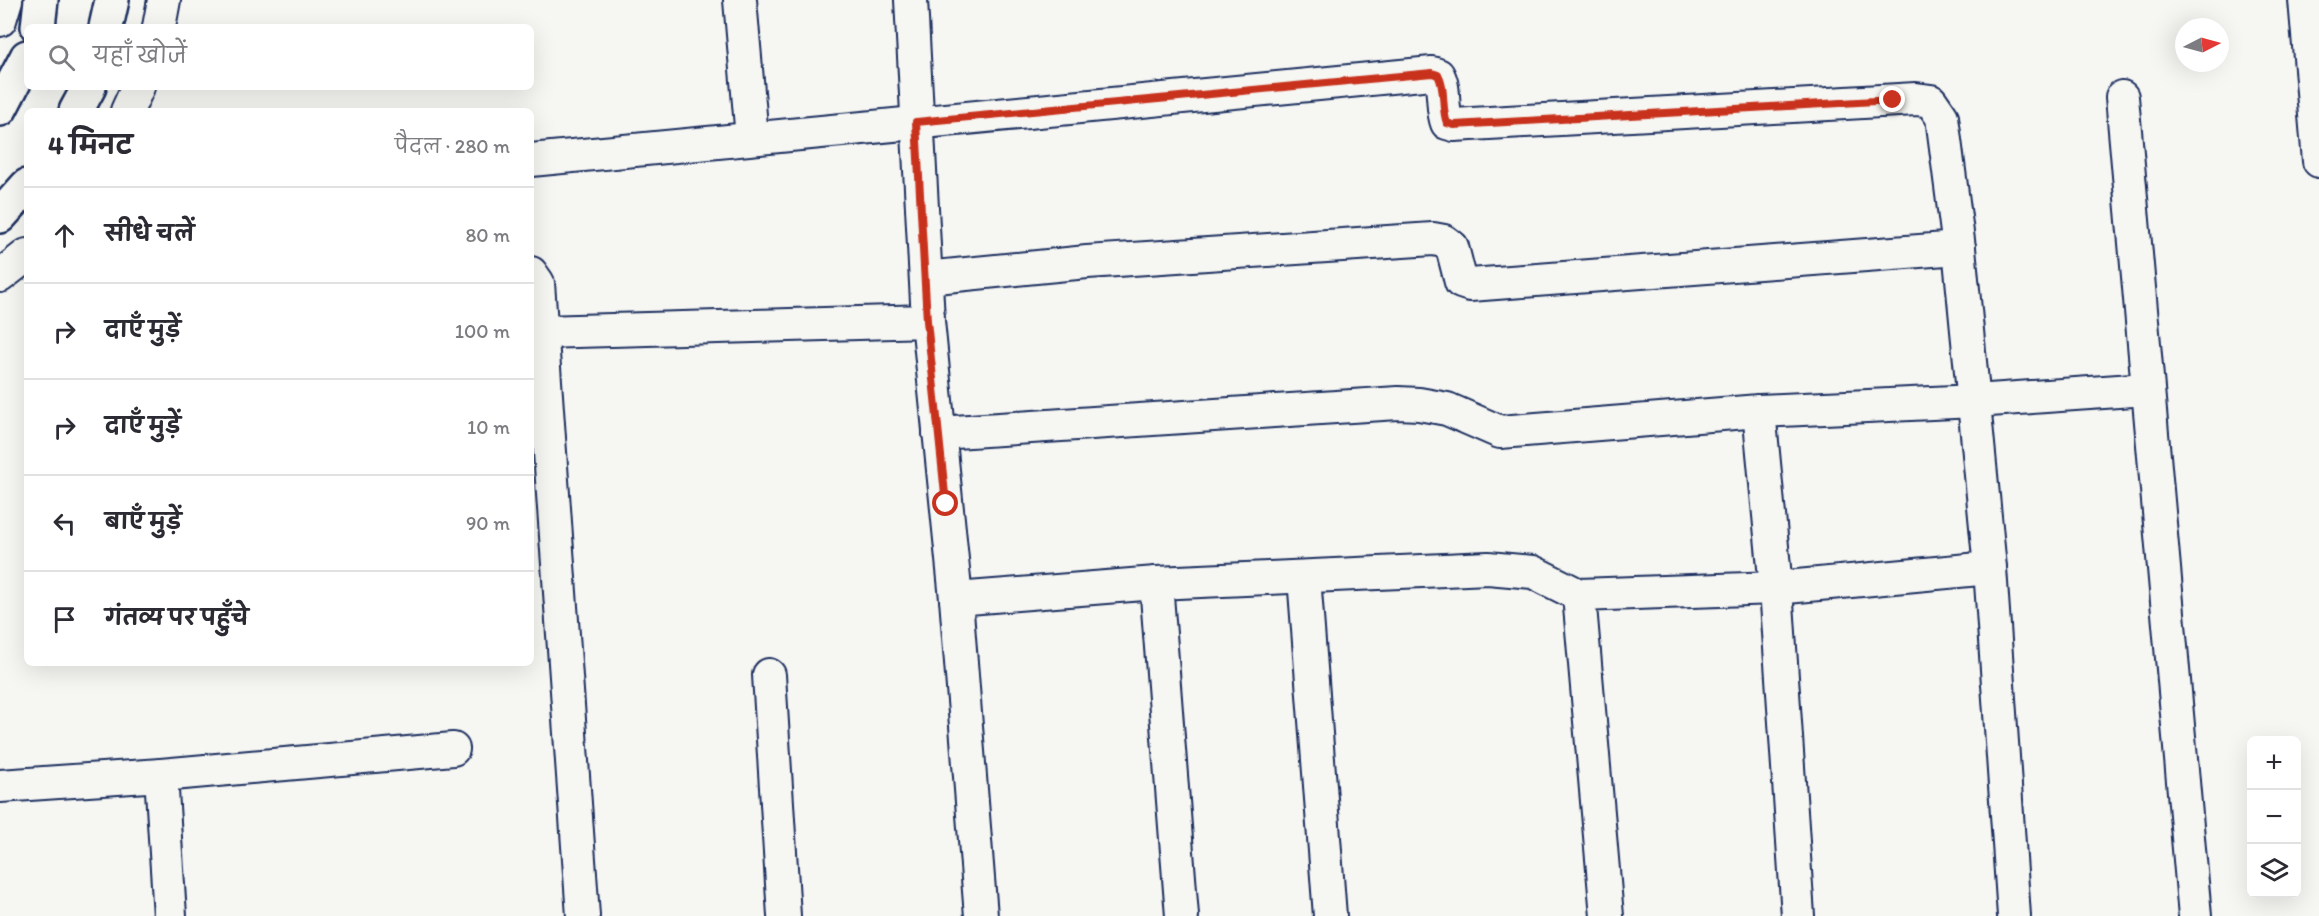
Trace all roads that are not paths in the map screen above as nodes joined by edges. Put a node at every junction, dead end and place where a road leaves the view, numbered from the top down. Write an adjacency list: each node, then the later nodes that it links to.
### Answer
1 (6, 0): 8 (street)
2 (41, 0): 9 (street)
3 (112, 0): 10 (street)
4 (164, 0): 11 (street)
5 (740, 0): 20 (street)
6 (910, 0): 19 (street)
7 (2305, 0): 22 (street)
8 (0, 21)
9 (38, 24)
10 (107, 24)
11 (160, 24)
12 (24, 63): 18 (street)
13 (87, 90): 16 (street)
14 (137, 90): 17 (street)
15 (2122, 97): 32 (street)
16 (78, 108)
17 (128, 108)
18 (0, 109)
19 (916, 122): 20 (street); 25 (street); 29 (street)
20 (752, 138): 21 (street)
21 (534, 159)
22 (2319, 161)
23 (24, 189): 24 (street)
24 (0, 216)
25 (1959, 248): 29 (street); 33 (street)
26 (24, 257): 27 (street)
27 (0, 276)
28 (534, 277): 31 (street)
29 (926, 278): 30 (street)
30 (927, 321): 31 (street); 35 (street)
31 (541, 332): 47 (street)
32 (2147, 389): 33 (street); 55 (street)
33 (1975, 401): 34 (street); 36 (street)
34 (1760, 411): 35 (street); 39 (street)
35 (939, 433): 41 (street)
36 (1990, 568): 39 (street); 54 (street)
37 (1304, 577): 38 (street); 40 (street); 51 (street)
38 (1156, 583): 41 (street); 50 (street)
39 (1776, 588): 40 (street); 53 (street)
40 (1579, 595): 52 (street)
41 (956, 599): 49 (street)
42 (769, 675): 48 (street)
43 (453, 749): 44 (street)
44 (161, 775): 45 (street); 46 (street)
45 (0, 786)
46 (170, 916)
47 (583, 916)
48 (784, 916)
49 (981, 916)
50 (1182, 916)
51 (1330, 916)
52 (1607, 916)
53 (1798, 916)
54 (2014, 916)
55 (2195, 916)

